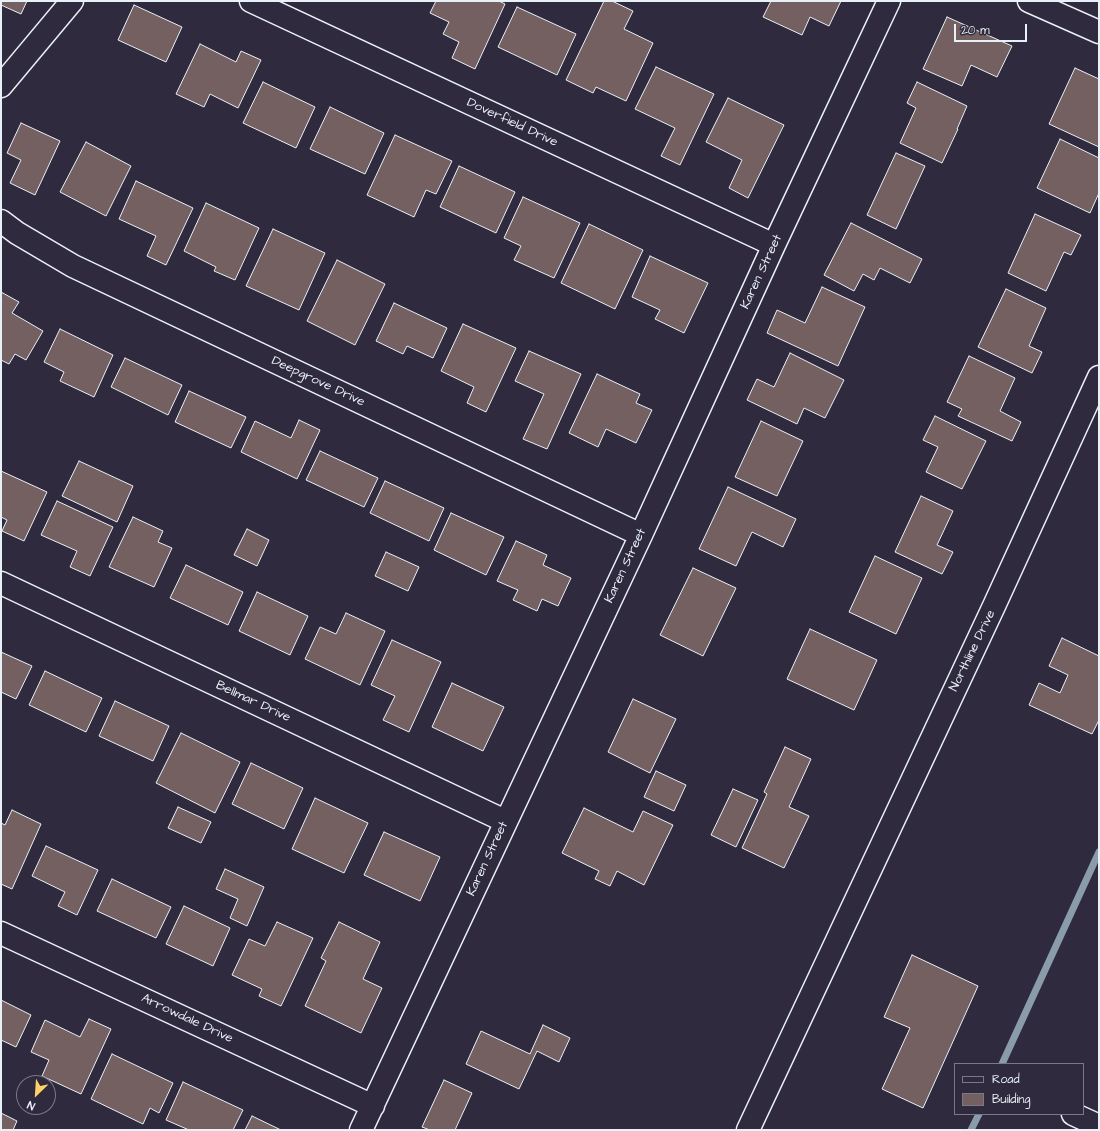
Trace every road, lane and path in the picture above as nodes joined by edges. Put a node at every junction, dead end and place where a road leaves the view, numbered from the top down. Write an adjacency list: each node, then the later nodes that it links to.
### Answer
1 (72, 1): 6 (street)
2 (251, 1): 8 (street, Doverfield Drive)
3 (889, 1): 8 (street, Karen Street)
4 (1029, 1): 5 (street)
5 (1099, 32)
6 (1, 86)
7 (1, 221): 10 (street, Deepgrove Drive)
8 (774, 245): 10 (street, Karen Street)
9 (1099, 377): 18 (street, Northline Drive)
10 (641, 535): 12 (street, Karen Street)
11 (1, 583): 12 (street, Bellmar Drive)
12 (505, 821): 14 (street, Karen Street)
13 (1, 932): 14 (street, Arrowdale Drive)
14 (373, 1106): 17 (street, Karen Street)
15 (1075, 1115): 16 (street)
16 (1099, 1126)
17 (361, 1130)
18 (748, 1130)

